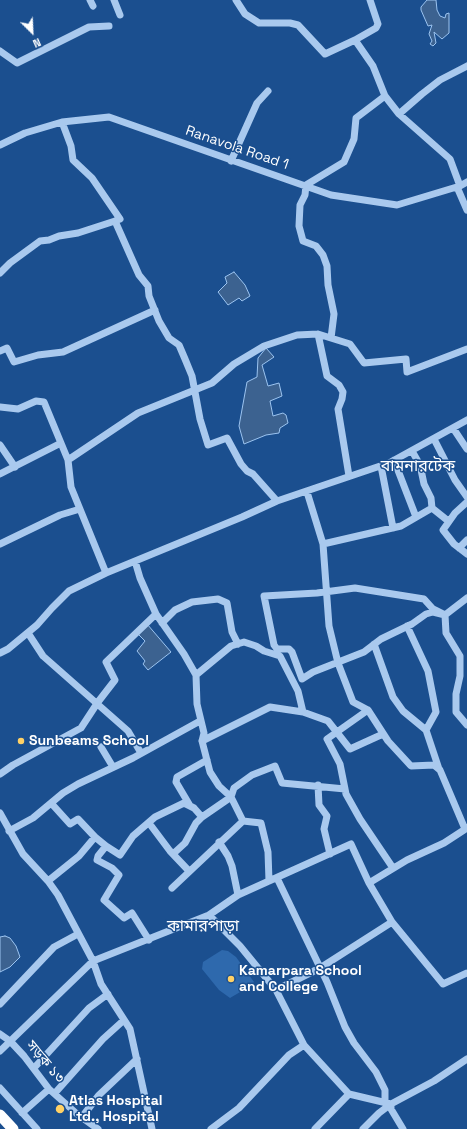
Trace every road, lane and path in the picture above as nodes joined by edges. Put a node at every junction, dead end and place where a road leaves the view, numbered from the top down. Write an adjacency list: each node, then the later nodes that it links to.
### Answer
1 (114, 0): 4 (street)
2 (236, 0): 6 (street)
3 (370, 0): 6 (street)
4 (120, 15)
5 (109, 26): 7 (street)
6 (355, 40): 10 (street)
7 (0, 50)
8 (467, 66): 11 (street)
9 (268, 91): 14 (street)
10 (385, 96): 11 (street); 16 (street)
11 (399, 114): 17 (street)
12 (62, 122): 13 (street, Ranavola Road 1); 14 (street, Ranavola Road 1); 19 (street)
13 (0, 145)
14 (231, 161): 16 (street, Ranavola Road 1)
15 (467, 182): 17 (street, Ranavola Road 1)
16 (306, 186): 17 (street, Ranavola Road 1); 23 (street)
17 (458, 186): 18 (street)
18 (467, 210)
19 (115, 221): 20 (street); 21 (street)
20 (0, 274)
21 (155, 310): 25 (street); 26 (street)
22 (318, 334): 23 (street); 26 (street); 40 (street)
23 (331, 338): 24 (street)
24 (467, 349)
25 (0, 351)
26 (194, 391): 35 (street); 43 (street)
27 (0, 407): 31 (street)
28 (467, 420): 29 (street)
29 (453, 428): 30 (street); 33 (street)
30 (434, 439): 34 (street); 42 (street)
31 (61, 443): 35 (street); 38 (street)
32 (0, 445): 38 (street)
33 (467, 449)
34 (412, 451): 36 (street); 45 (street)
35 (68, 460): 46 (street)
36 (394, 460): 37 (street); 47 (street)
37 (380, 466): 40 (street); 49 (street)
38 (15, 467): 39 (street)
39 (0, 474)
40 (349, 476): 41 (street)
41 (307, 492): 43 (street); 52 (street)
42 (467, 497)
43 (277, 501): 55 (street)
44 (467, 502): 53 (street)
45 (432, 508): 47 (street); 48 (street)
46 (80, 509): 51 (street); 56 (street)
47 (416, 517): 49 (street)
48 (447, 520)
49 (393, 528): 52 (street)
50 (467, 540): 53 (street)
51 (0, 544)
52 (323, 544): 57 (street)
53 (459, 548): 54 (street)
54 (467, 554)
55 (135, 561): 56 (street); 59 (street)
56 (106, 573): 63 (street)
57 (327, 592): 60 (street); 68 (street); 68 (street)
58 (467, 598): 60 (street)
59 (156, 614): 61 (street); 70 (street)
60 (445, 615): 62 (street); 67 (street)
61 (162, 623): 64 (street); 69 (street)
62 (407, 626): 65 (street); 75 (street)
63 (28, 633): 66 (street); 70 (street)
64 (238, 644): 69 (street); 72 (street)
65 (374, 644): 68 (street); 75 (street)
66 (0, 653)
67 (464, 658): 74 (street)
68 (338, 663): 71 (street)
69 (196, 675): 73 (street)
70 (98, 702): 80 (street); 84 (street)
71 (368, 710): 76 (street); 77 (street)
72 (303, 712): 76 (street); 78 (street)
73 (200, 721): 78 (street); 80 (street)
74 (467, 726)
75 (426, 730): 83 (street)
76 (337, 732): 77 (street); 86 (street)
77 (383, 734): 83 (street)
78 (202, 741): 81 (street)
79 (101, 747): 82 (street)
80 (141, 753): 82 (street)
81 (207, 760): 87 (street); 89 (street)
82 (113, 767): 88 (street)
83 (440, 770): 94 (street)
84 (0, 774)
85 (318, 785): 86 (street); 87 (street); 100 (street)
86 (345, 789): 101 (street)
87 (231, 797): 91 (street); 92 (street)
88 (51, 803): 95 (street); 96 (street)
89 (189, 804): 91 (street); 93 (street)
90 (0, 813): 95 (street)
91 (202, 817): 99 (street)
92 (243, 821): 97 (street); 105 (street)
93 (149, 823): 98 (street); 99 (street)
94 (466, 829): 101 (street)
95 (10, 831): 104 (street)
96 (95, 837): 98 (street); 104 (street)
97 (219, 842): 102 (street); 108 (street)
98 (106, 846): 112 (street)
99 (173, 854): 102 (street)
100 (330, 854): 103 (street); 106 (street)
101 (393, 868): 106 (street)
102 (189, 871): 107 (street)
103 (277, 878): 105 (street); 114 (street)
104 (48, 881): 111 (street)
105 (269, 881): 108 (street)
106 (369, 883): 110 (street)
107 (172, 888)
108 (238, 895): 109 (street)
109 (209, 915): 112 (street); 116 (street)
110 (392, 922): 114 (street); 115 (street)
111 (78, 934): 113 (street); 118 (street)
112 (149, 940): 113 (street)
113 (93, 961): 117 (street); 121 (street)
114 (320, 968): 116 (street); 130 (street)
115 (467, 973)
116 (276, 990): 122 (street)
117 (108, 994): 119 (street); 126 (street)
118 (0, 1004)
119 (124, 1020): 125 (street); 128 (street)
120 (0, 1034): 121 (street, সড়ক ১৩)
121 (10, 1041): 123 (street); 126 (street, সড়ক ১৩)
122 (304, 1045): 129 (street); 138 (street)
123 (0, 1051)
124 (467, 1058): 130 (street)
125 (137, 1059): 133 (street); 137 (street)
126 (34, 1068): 128 (street, সড়ক ১৩)
127 (0, 1088): 131 (street)
128 (52, 1091): 131 (street); 133 (street, সড়ক ১৩)
129 (349, 1094): 130 (street); 139 (street)
130 (388, 1103): 140 (street); 141 (street)
131 (22, 1113): 135 (street)
132 (0, 1114): 134 (highway)
133 (82, 1117): 136 (street, সড়ক ১৩)
134 (13, 1129)
135 (37, 1129)
136 (98, 1129)
137 (152, 1129)
138 (212, 1129)
139 (316, 1129)
140 (363, 1129)
141 (403, 1129)

